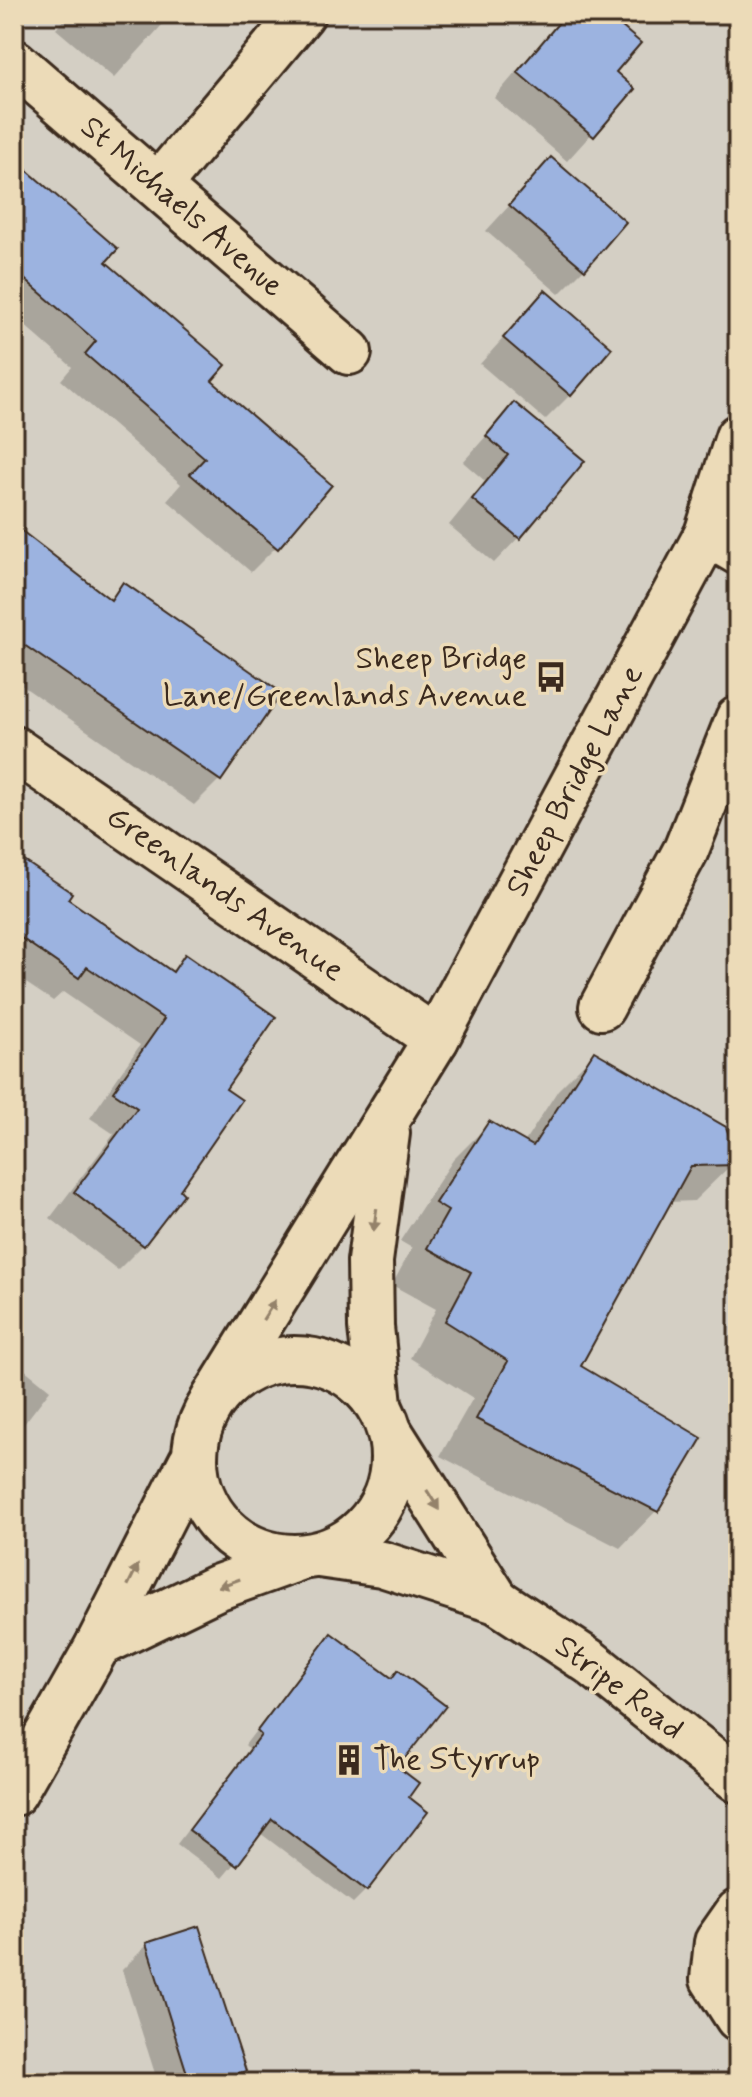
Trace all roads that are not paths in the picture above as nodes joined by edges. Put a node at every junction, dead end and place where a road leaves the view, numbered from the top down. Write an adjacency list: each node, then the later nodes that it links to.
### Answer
1 (302, 14): 3 (main road)
2 (14, 62): 3 (main road, St Michaels Avenue)
3 (159, 185): 4 (main road, St Michaels Avenue)
4 (349, 352)
5 (738, 437): 6 (main road, Sheep Bridge Lane)
6 (722, 543): 10 (main road, Sheep Bridge Lane)
7 (738, 719): 9 (main road)
8 (14, 749): 10 (main road, Greenlands Avenue)
9 (602, 1007)
10 (436, 1039): 11 (main road, Sheep Bridge Lane)
11 (390, 1115): 12 (main road, Sheep Bridge Lane, one-way to 11); 13 (main road, Sheep Bridge Lane, one-way to 13)
12 (213, 1400): 13 (main road); 14 (main road)
13 (385, 1419): 15 (main road); 16 (main road, Stripe Road, one-way to 16)
14 (191, 1462): 15 (main road); 17 (main road, one-way to 14)
15 (310, 1556): 16 (main road, Stripe Road); 17 (main road, one-way to 17)
16 (497, 1601): 18 (main road, Stripe Road)
17 (98, 1645): 19 (main road)
18 (738, 1780)
19 (14, 1793)
20 (738, 1912): 21 (main road)
21 (738, 2018)

